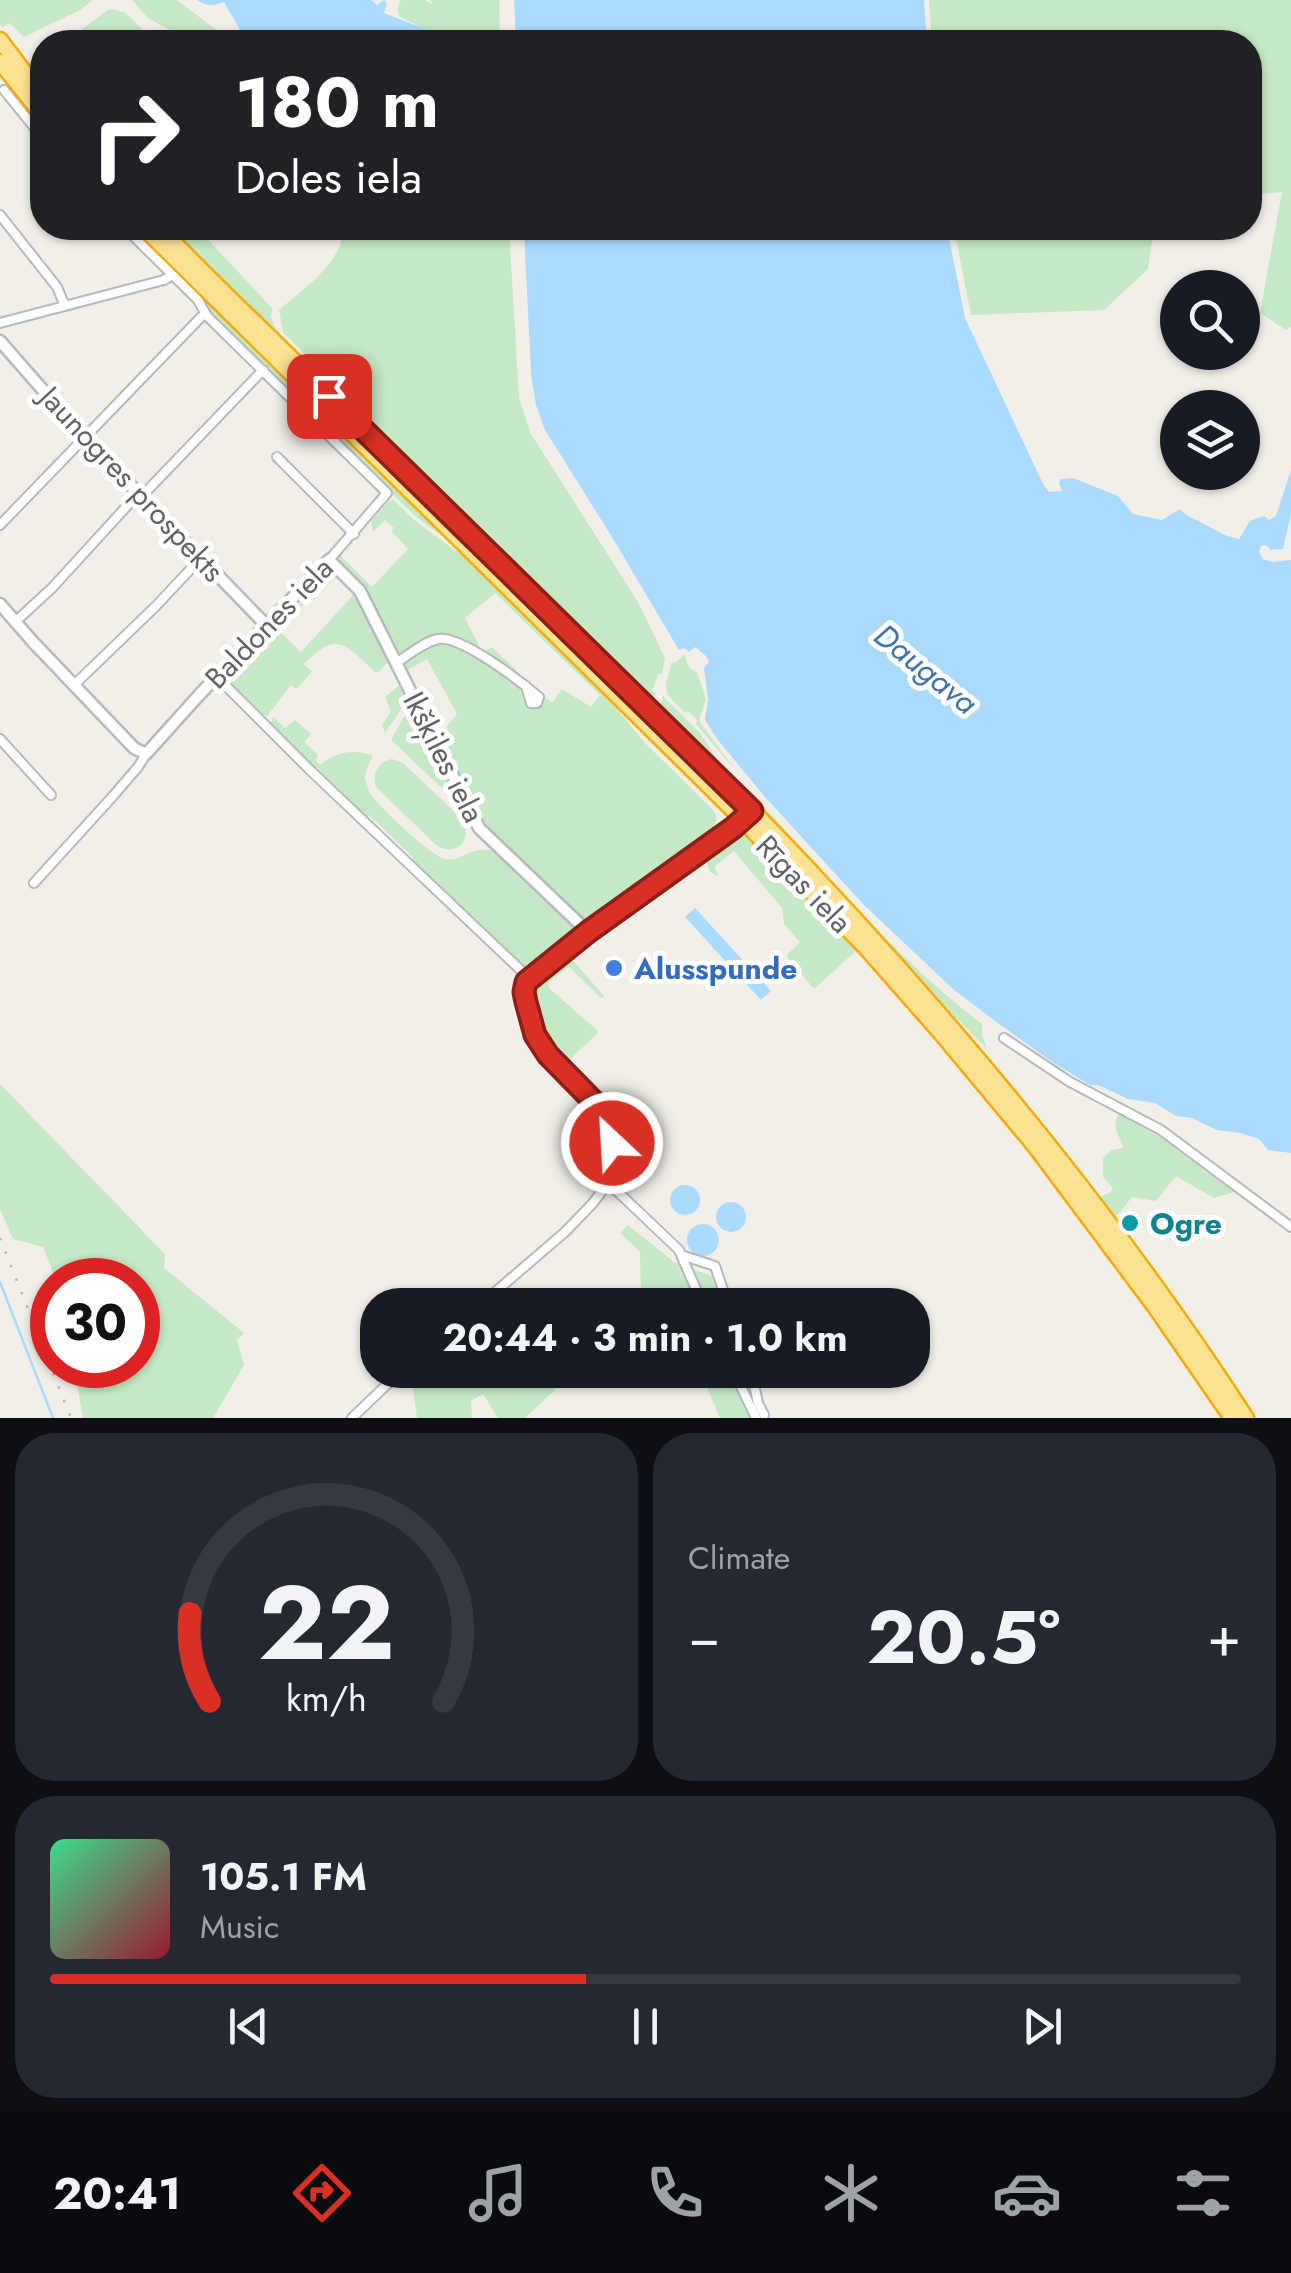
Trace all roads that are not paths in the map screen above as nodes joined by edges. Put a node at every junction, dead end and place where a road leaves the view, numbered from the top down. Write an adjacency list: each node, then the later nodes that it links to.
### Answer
1 (1, 50): 2 (highway); 4 (highway)
2 (30, 83)
3 (4, 90): 5 (street)
4 (30, 95)
5 (30, 122)
6 (0, 215): 11 (street)
7 (137, 240): 10 (street)
8 (156, 240): 33 (highway, Rīgas iela)
9 (172, 240): 33 (highway, Rīgas iela)
10 (172, 275): 11 (street); 12 (street)
11 (64, 306): 13 (street)
12 (204, 312): 15 (street); 16 (street)
13 (0, 323)
14 (0, 342): 16 (street, Jaunogres prospekts)
15 (264, 370): 18 (street); 20 (street, Baldones iela)
16 (83, 436): 18 (street, Jaunogres prospekts); 19 (street)
17 (277, 457): 20 (street)
18 (140, 496): 21 (street, Jaunogres prospekts); 24 (street)
19 (0, 526)
20 (354, 534): 22 (street, Baldones iela)
21 (200, 558): 25 (street, Jaunogres prospekts); 28 (street)
22 (329, 560): 25 (street, Baldones iela); 26 (street, Ikšķiles iela)
23 (0, 604): 24 (street)
24 (15, 622): 28 (street)
25 (266, 624): 27 (street, Baldones iela)
26 (396, 662): 29 (street); 35 (street, Ikšķiles iela)
27 (216, 676): 31 (street, Baldones iela); 37 (street)
28 (74, 685): 31 (street)
29 (526, 686)
30 (0, 740): 32 (street)
31 (146, 754): 34 (street, Baldones iela)
32 (51, 795)
33 (747, 815): 35 (street); 36 (highway, Rīgas iela)
34 (34, 883)
35 (588, 932): 37 (street)
36 (872, 946): 50 (highway); 51 (highway)
37 (529, 978): 39 (street)
38 (1004, 1038): 40 (street)
39 (608, 1186): 41 (street); 42 (street)
40 (1291, 1227)
41 (681, 1255): 43 (street); 44 (street)
42 (500, 1288)
43 (696, 1288)
44 (722, 1288)
45 (383, 1388): 49 (street)
46 (743, 1388): 48 (street)
47 (755, 1388): 48 (street)
48 (759, 1416)
49 (352, 1418)
50 (1232, 1418)
51 (1246, 1418)

